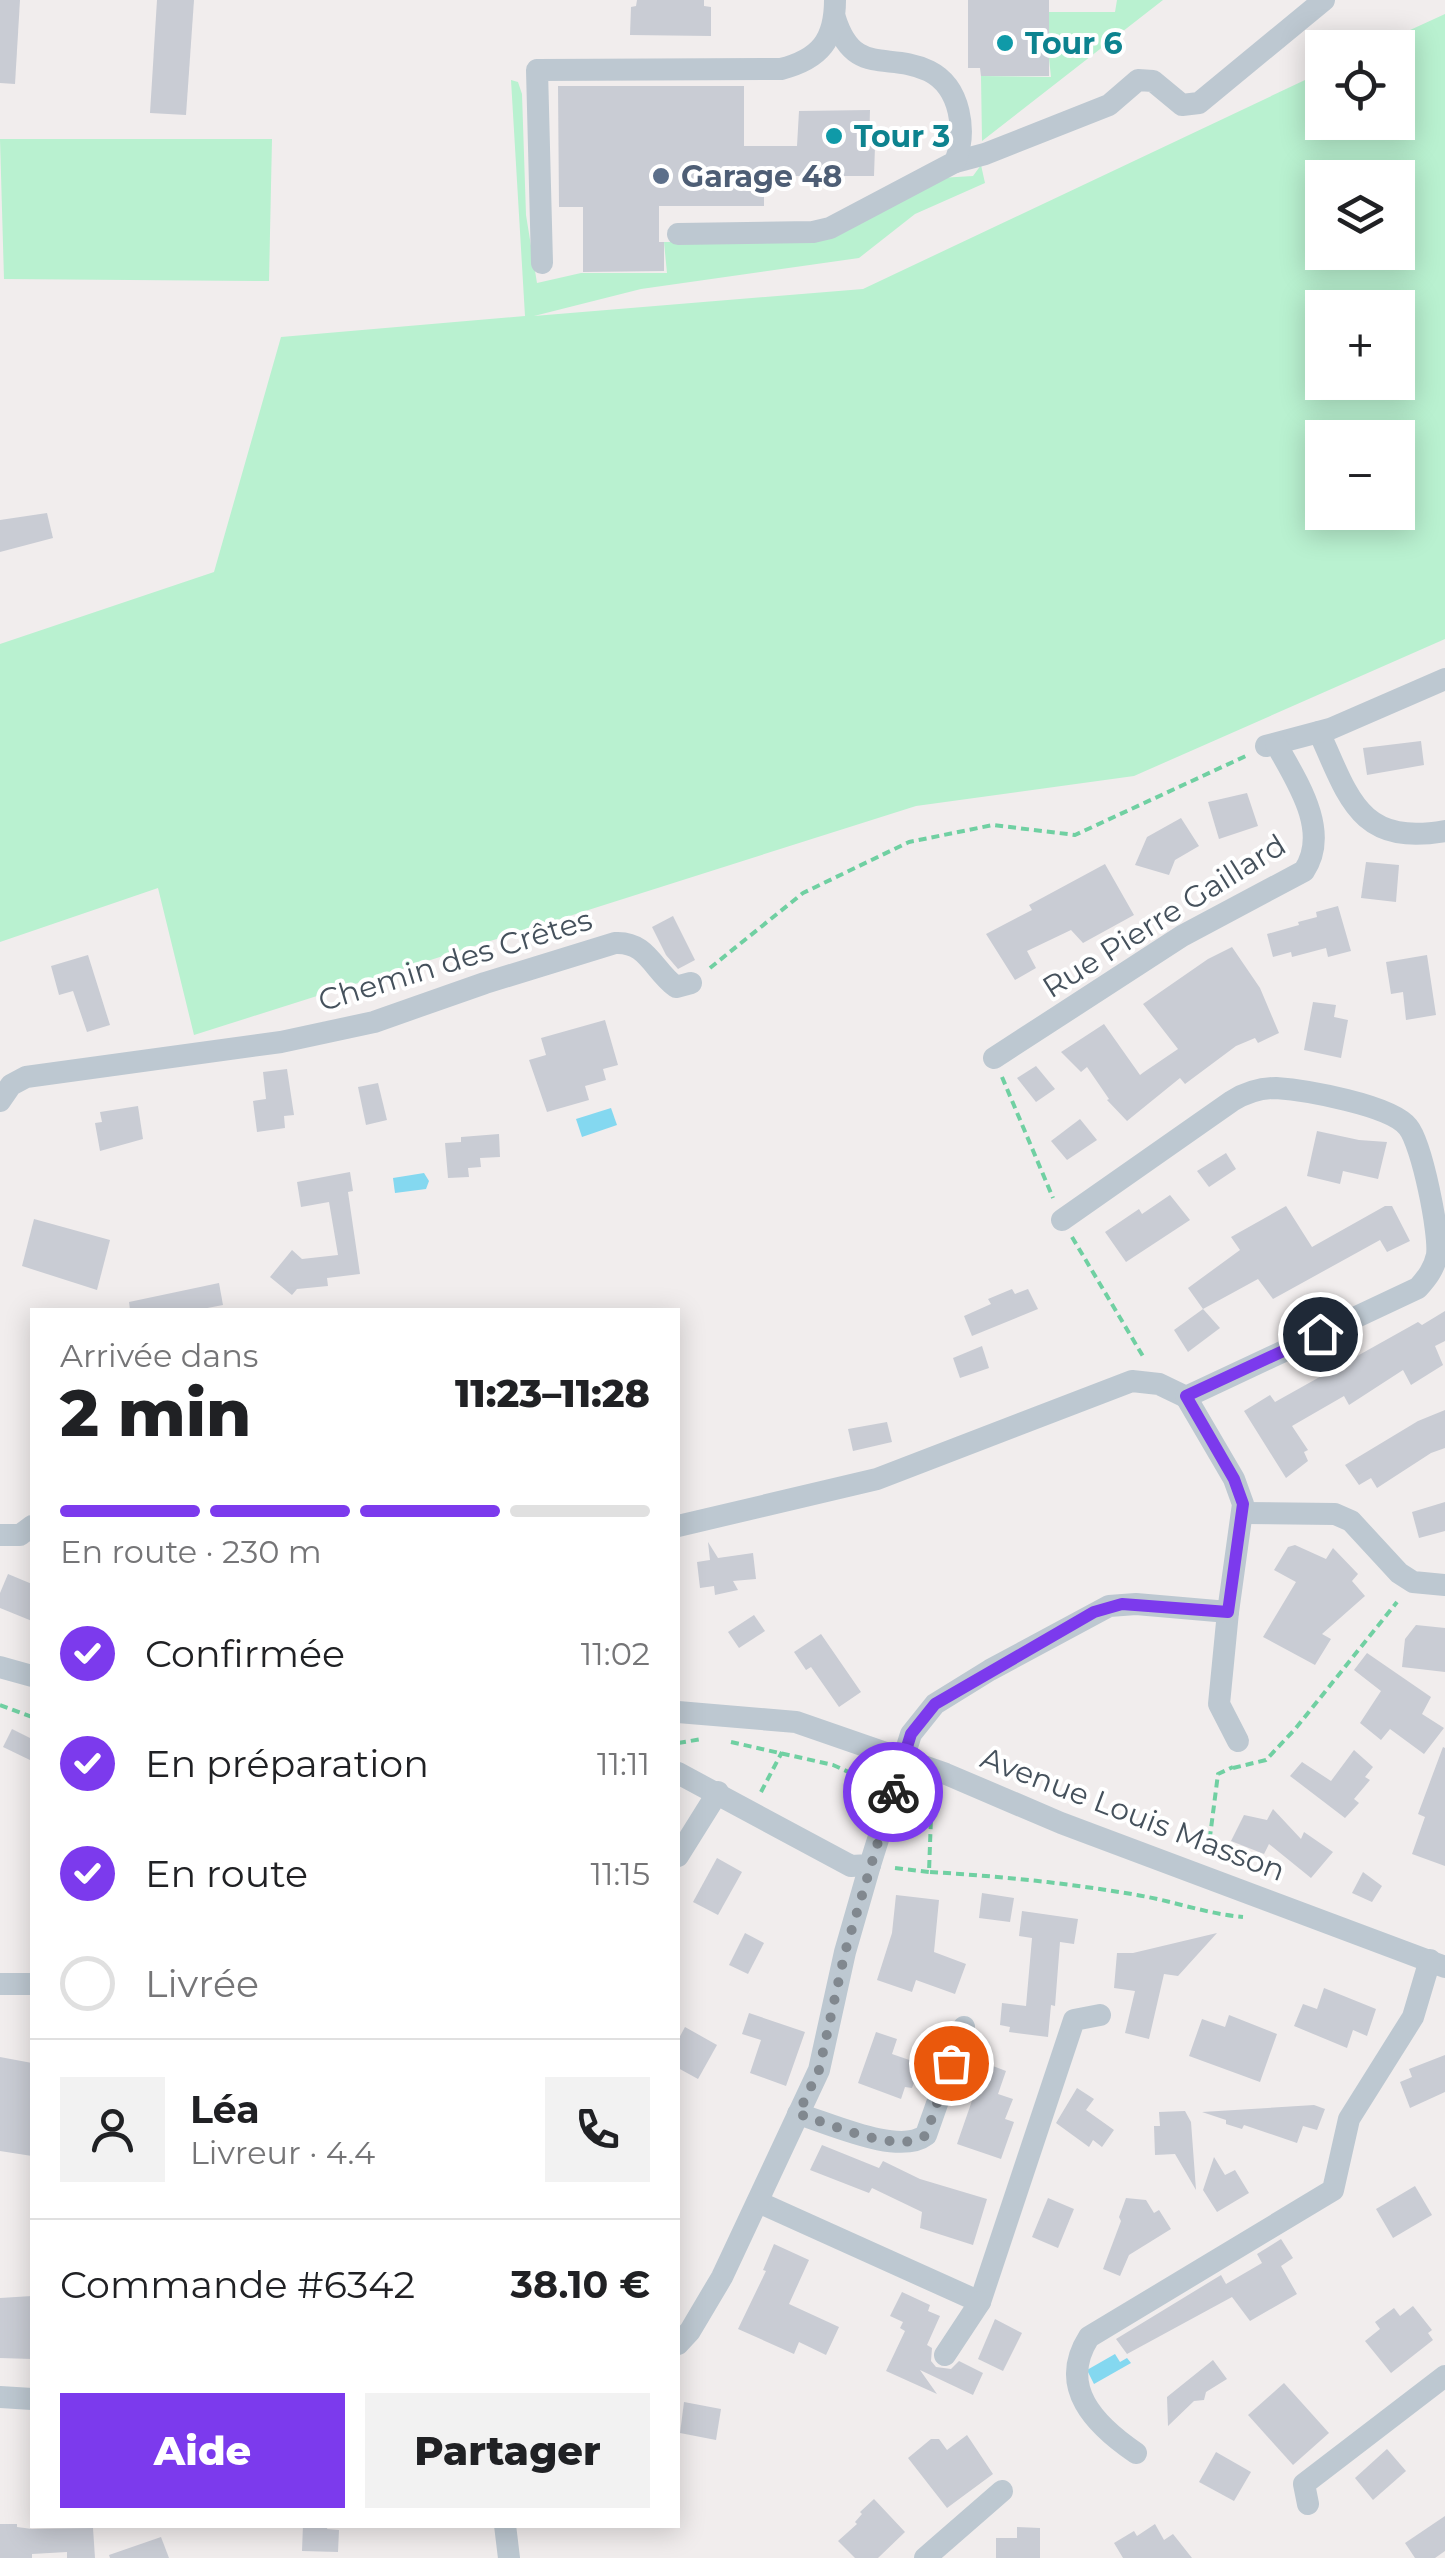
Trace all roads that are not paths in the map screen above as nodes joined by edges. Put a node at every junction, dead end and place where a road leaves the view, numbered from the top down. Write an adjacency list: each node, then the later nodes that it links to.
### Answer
1 (1324, 0): 3 (street)
2 (835, 9): 3 (street); 5 (street)
3 (955, 162): 4 (street)
4 (678, 234)
5 (542, 263)
6 (1445, 679): 7 (street)
7 (1319, 732): 8 (street); 10 (street, Rue Pierre Gaillard)
8 (1445, 831)
9 (691, 983): 11 (street, Chemin des Crêtes)
10 (994, 1058)
11 (0, 1102)
12 (1062, 1220): 13 (street)
13 (1186, 1396): 14 (street); 15 (street)
14 (1244, 1513): 16 (street); 17 (street)
15 (680, 1526)
16 (1445, 1585)
17 (1228, 1612): 21 (street); 22 (street)
18 (0, 1667): 19 (street)
19 (30, 1675)
20 (680, 1712): 22 (street, Avenue Louis Masson)
21 (1238, 1741)
22 (904, 1758): 26 (street); 27 (street, Avenue Louis Masson)
23 (680, 1774): 24 (street)
24 (718, 1792): 25 (street); 26 (street)
25 (680, 1853)
26 (870, 1865): 32 (street)
27 (1437, 1963): 40 (street)
28 (0, 1984): 29 (street)
29 (30, 1984)
30 (1100, 2015): 34 (street)
31 (964, 2027): 32 (street)
32 (798, 2114): 33 (street)
33 (758, 2202): 34 (street); 35 (street)
34 (980, 2302): 36 (street)
35 (680, 2342)
36 (944, 2355)
37 (1445, 2376): 42 (street)
38 (0, 2397): 39 (street)
39 (30, 2399)
40 (1136, 2453)
41 (1002, 2490): 45 (street)
42 (1308, 2504)
43 (504, 2528): 44 (street)
44 (509, 2558)
45 (926, 2558)

